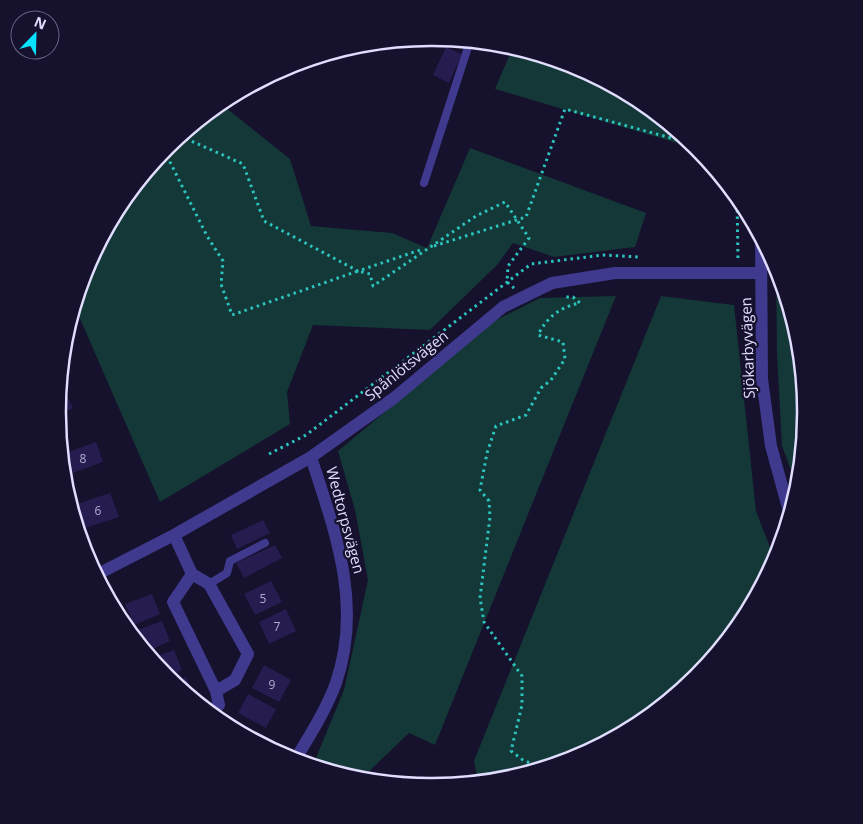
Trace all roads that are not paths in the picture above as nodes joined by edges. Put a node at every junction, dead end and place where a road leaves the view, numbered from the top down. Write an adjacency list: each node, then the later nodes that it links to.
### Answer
1 (468, 48): 2 (lane)
2 (424, 183)
3 (761, 252): 4 (street, Sjökarbyvägen)
4 (761, 273): 5 (street, Spånlötsvägen); 6 (street, Sjökarbyvägen)
5 (311, 457): 7 (street, Spånlötsvägen); 14 (street, Wedtorpsvägen)
6 (786, 501)
7 (174, 535): 9 (street, Spånlötsvägen); 10 (street)
8 (265, 543): 11 (lane)
9 (102, 572)
10 (192, 574): 11 (street); 12 (street)
11 (209, 584): 12 (street)
12 (216, 691): 13 (street)
13 (216, 707)
14 (299, 753)

